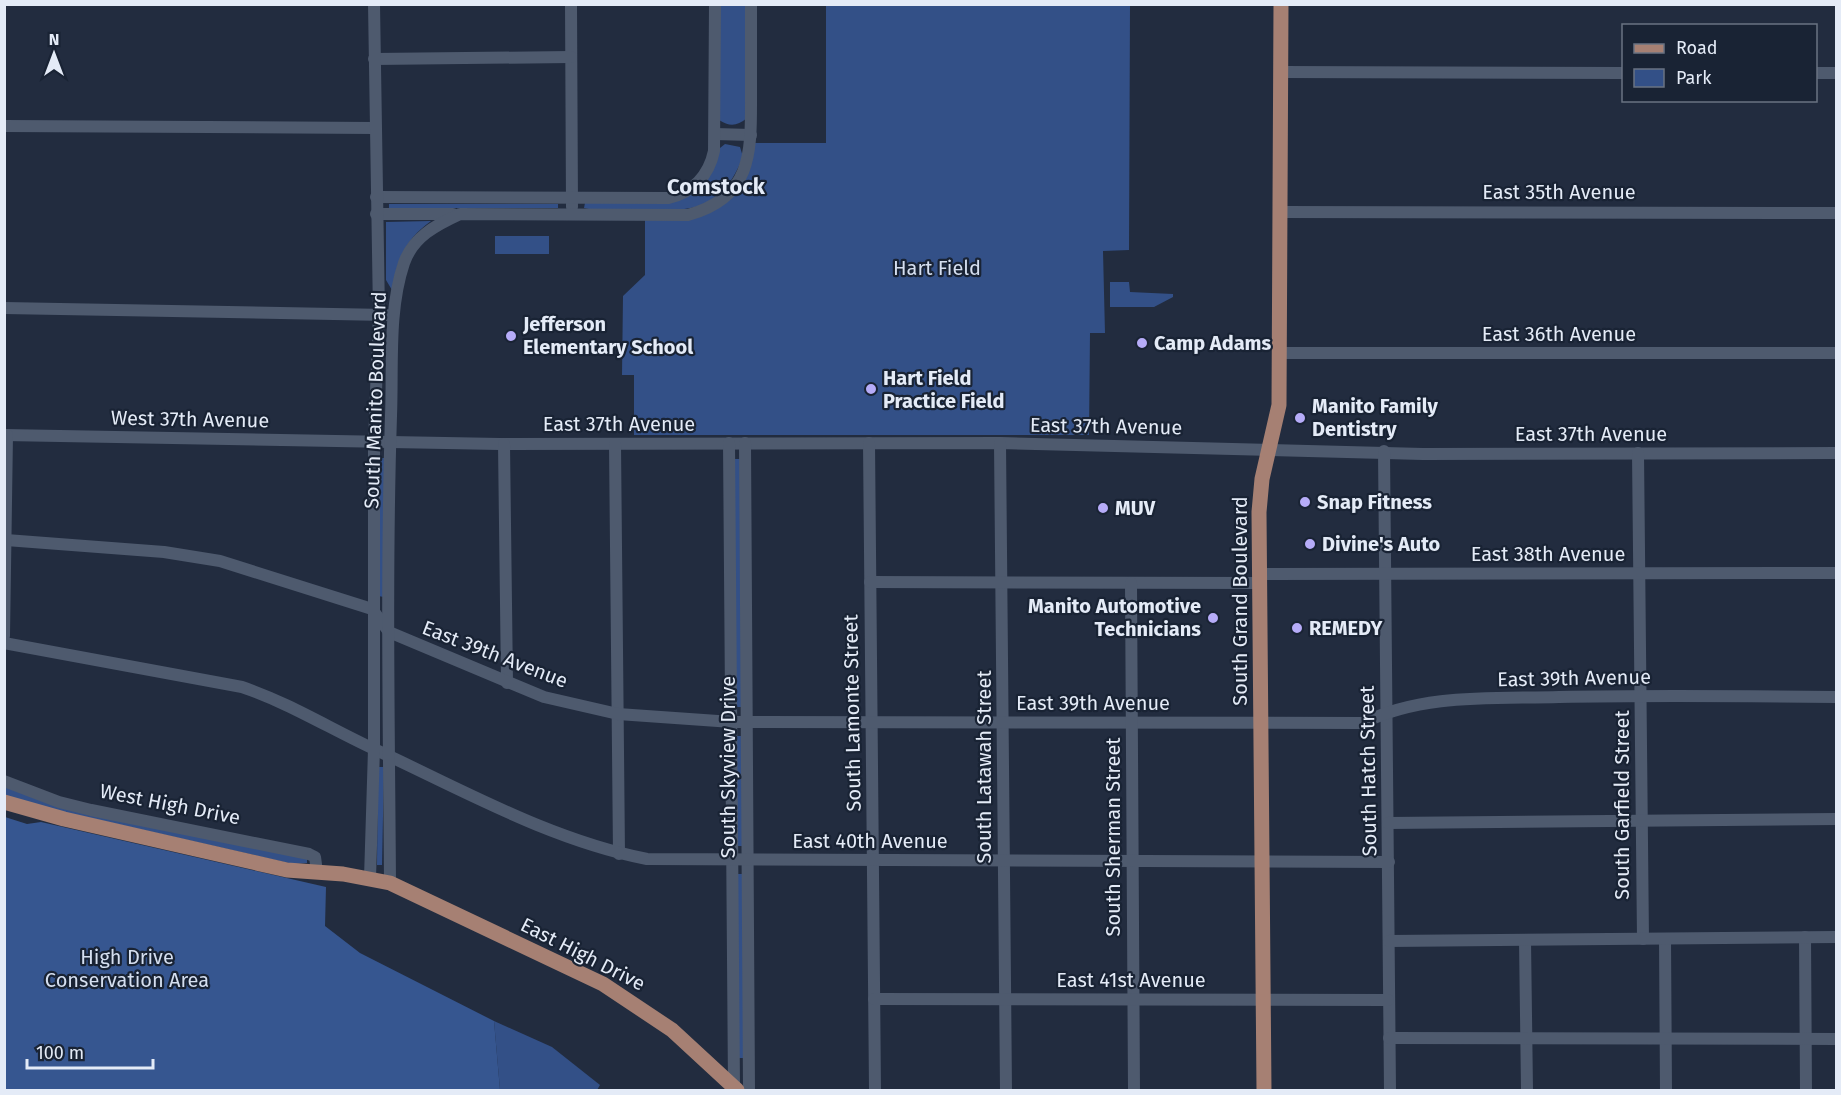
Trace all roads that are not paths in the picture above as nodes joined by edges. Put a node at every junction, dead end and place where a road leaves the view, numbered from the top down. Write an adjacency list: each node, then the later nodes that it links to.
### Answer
1 (374, 4): 7 (street, South Manito Boulevard)
2 (571, 4): 6 (street)
3 (715, 4): 14 (street)
4 (751, 4): 15 (street, South Manito Boulevard)
5 (1281, 4): 8 (main road, South Grand Boulevard)
6 (571, 57): 7 (street); 17 (street)
7 (374, 58): 13 (street, South Manito Boulevard)
8 (1281, 72): 9 (street); 18 (main road, South Grand Boulevard)
9 (1622, 73)
10 (1817, 73): 11 (street)
11 (1836, 73)
12 (4, 126): 13 (street)
13 (375, 128): 16 (street, South Manito Boulevard)
14 (715, 134): 15 (street); 17 (street)
15 (751, 135): 22 (street, South Manito Boulevard)
16 (376, 197): 17 (street); 20 (street, South Manito Boulevard)
17 (572, 199): 22 (street)
18 (1281, 212): 19 (street, East 35th Avenue); 26 (main road, South Grand Boulevard)
19 (1836, 213)
20 (376, 214): 21 (street); 24 (street, South Manito Boulevard)
21 (460, 214): 22 (street, South Manito Boulevard); 25 (street, South Manito Boulevard)
22 (572, 214)
23 (4, 308): 24 (street)
24 (380, 314): 25 (street); 29 (street, South Manito Boulevard)
25 (395, 315): 30 (street, South Manito Boulevard)
26 (1281, 353): 27 (street, East 36th Avenue); 37 (main road, South Grand Boulevard)
27 (1836, 353)
28 (6, 435): 29 (street, West 37th Avenue); 41 (street)
29 (374, 442): 30 (street, East 37th Avenue); 49 (street, South Manito Boulevard)
30 (390, 443): 35 (street, East 37th Avenue); 50 (street, South Manito Boulevard)
31 (729, 443): 32 (street, East 37th Avenue); 36 (street, East 37th Avenue); 58 (street, South Skyview Drive)
32 (745, 443): 33 (street, East 37th Avenue); 59 (street, South Skyview Drive)
33 (869, 443): 34 (street, East 37th Avenue); 46 (street, South Lamonte Street)
34 (1000, 443): 37 (street, East 37th Avenue); 47 (street, South Latawah Street)
35 (504, 444): 36 (street, East 37th Avenue); 53 (street)
36 (615, 444): 57 (street)
37 (1270, 450): 38 (street, East 37th Avenue); 45 (main road, South Grand Boulevard)
38 (1384, 451): 39 (street, East 37th Avenue); 42 (street, South Hatch Street)
39 (1638, 453): 40 (street, East 37th Avenue); 43 (street, South Garfield Street)
40 (1836, 453)
41 (6, 540): 49 (street); 51 (street)
42 (1386, 573): 43 (street, East 38th Avenue); 45 (street, East 38th Avenue); 56 (street, South Hatch Street)
43 (1638, 573): 44 (street, East 38th Avenue); 54 (street, South Garfield Street)
44 (1836, 573)
45 (1259, 578): 48 (street, East 38th Avenue); 63 (main road, South Grand Boulevard)
46 (870, 582): 47 (street, East 38th Avenue); 60 (street, South Lamonte Street)
47 (1002, 583): 48 (street, East 38th Avenue); 61 (street, South Latawah Street)
48 (1131, 583): 62 (street, South Sherman Street)
49 (372, 609): 50 (street, East 39th Avenue); 64 (street, South Manito Boulevard)
50 (389, 632): 53 (street, East 39th Avenue); 65 (street, South Manito Boulevard)
51 (4, 636)
52 (4, 643): 64 (street, East 40th Avenue)
53 (507, 684): 57 (street, East 39th Avenue)
54 (1641, 696): 55 (street, East 39th Avenue); 56 (street, East 39th Avenue); 68 (street, South Garfield Street)
55 (1836, 697)
56 (1387, 711): 63 (street, East 39th Avenue); 70 (street, South Hatch Street)
57 (618, 714): 58 (street, East 39th Avenue); 71 (street)
58 (732, 722): 59 (street, East 39th Avenue); 73 (street, South Skyview Drive)
59 (747, 722): 60 (street, East 39th Avenue); 74 (street, South Skyview Drive)
60 (872, 722): 61 (street, East 39th Avenue); 72 (street, South Lamonte Street)
61 (1003, 722): 62 (street, East 39th Avenue); 75 (street, South Latawah Street)
62 (1132, 722): 63 (street, East 39th Avenue); 76 (street, South Sherman Street)
63 (1261, 724): 77 (main road, South Grand Boulevard)
64 (374, 749): 65 (street, East 40th Avenue); 80 (street, South Manito Boulevard)
65 (390, 755): 71 (street, East 40th Avenue); 81 (street, South Manito Boulevard)
66 (4, 781): 79 (street, West High Drive)
67 (4, 802): 79 (main road, West High Drive)
68 (1642, 819): 69 (street); 70 (street); 84 (street, South Garfield Street)
69 (1836, 819)
70 (1388, 823): 78 (street, South Hatch Street)
71 (619, 854): 73 (street, East 40th Avenue)
72 (873, 860): 74 (street, East 40th Avenue); 75 (street, East 40th Avenue); 88 (street, South Lamonte Street)
73 (732, 861): 74 (street, East 40th Avenue); 98 (street, South Skyview Drive)
74 (748, 861): 98 (street, South Skyview Drive)
75 (1004, 861): 76 (street, East 40th Avenue); 89 (street, South Latawah Street)
76 (1133, 861): 77 (street, East 40th Avenue); 90 (street, South Sherman Street)
77 (1262, 862): 78 (street, East 40th Avenue); 91 (main road, South Grand Boulevard)
78 (1389, 862): 87 (street, South Hatch Street)
79 (317, 872): 80 (main road, West High Drive)
80 (370, 878): 81 (main road, West High Drive)
81 (390, 883): 98 (main road, East High Drive)
82 (1805, 937): 83 (street); 85 (street); 96 (street)
83 (1836, 937)
84 (1643, 939): 85 (street); 86 (street)
85 (1665, 939): 93 (street)
86 (1526, 940): 87 (street); 95 (street)
87 (1389, 941): 92 (street, South Hatch Street)
88 (874, 999): 89 (street, East 41st Avenue); 99 (street, South Lamonte Street)
89 (1005, 999): 90 (street, East 41st Avenue); 100 (street, South Latawah Street)
90 (1133, 1000): 91 (street, East 41st Avenue); 101 (street, South Sherman Street)
91 (1263, 1000): 92 (street, East 41st Avenue); 102 (main road, South Grand Boulevard)
92 (1388, 1000): 94 (street, South Hatch Street)
93 (1666, 1037): 95 (street); 96 (street); 105 (street)
94 (1389, 1038): 95 (street); 103 (street, South Hatch Street)
95 (1526, 1038): 104 (street)
96 (1806, 1039): 97 (street); 106 (street)
97 (1836, 1039)
98 (740, 1089)
99 (875, 1090)
100 (1006, 1090)
101 (1134, 1090)
102 (1264, 1090)
103 (1390, 1090)
104 (1527, 1090)
105 (1666, 1090)
106 (1806, 1090)

